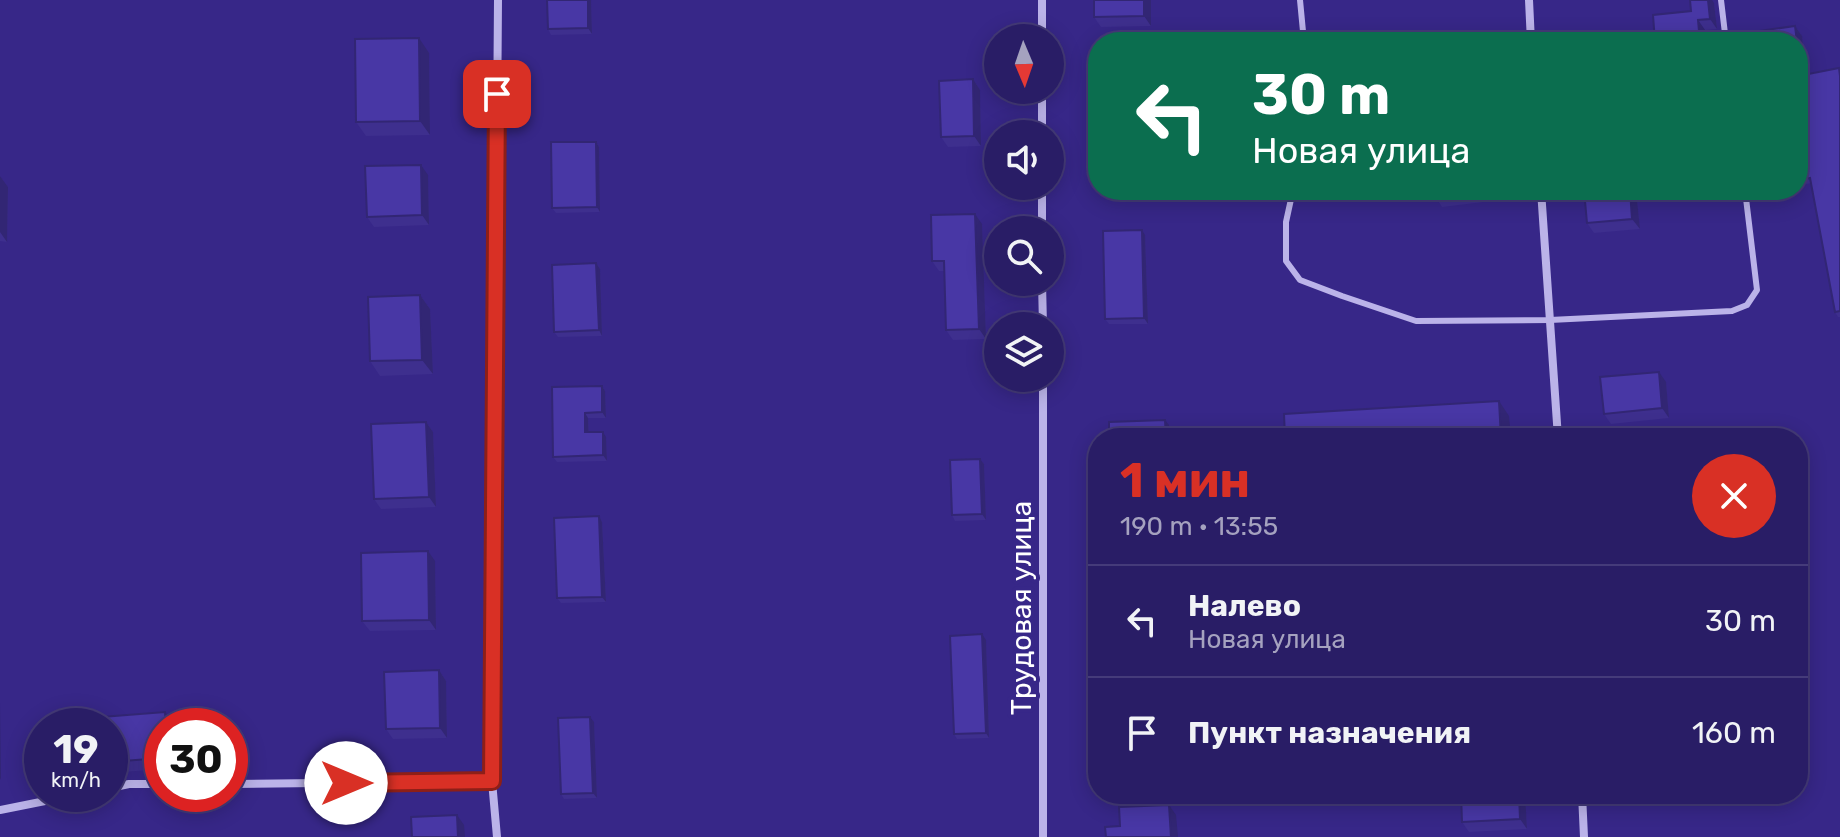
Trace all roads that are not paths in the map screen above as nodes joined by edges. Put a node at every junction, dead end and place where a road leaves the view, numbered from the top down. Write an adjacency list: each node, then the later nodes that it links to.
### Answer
1 (498, 0): 16 (street)
2 (1042, 0): 6 (street)
3 (1300, 0): 7 (lane)
4 (1529, 0): 8 (street)
5 (1721, 0): 9 (lane)
6 (1042, 24)
7 (1303, 32)
8 (1531, 32)
9 (1725, 32)
10 (1291, 200): 13 (lane)
11 (1542, 200): 13 (street)
12 (1746, 200): 13 (lane)
13 (1550, 320): 15 (street)
14 (1043, 392): 22 (street, Трудовая улица)
15 (1557, 428)
16 (492, 781): 17 (street); 21 (street)
17 (248, 784)
18 (1582, 804): 23 (street)
19 (24, 805): 20 (street)
20 (0, 810)
21 (497, 837)
22 (1043, 837)
23 (1584, 837)

